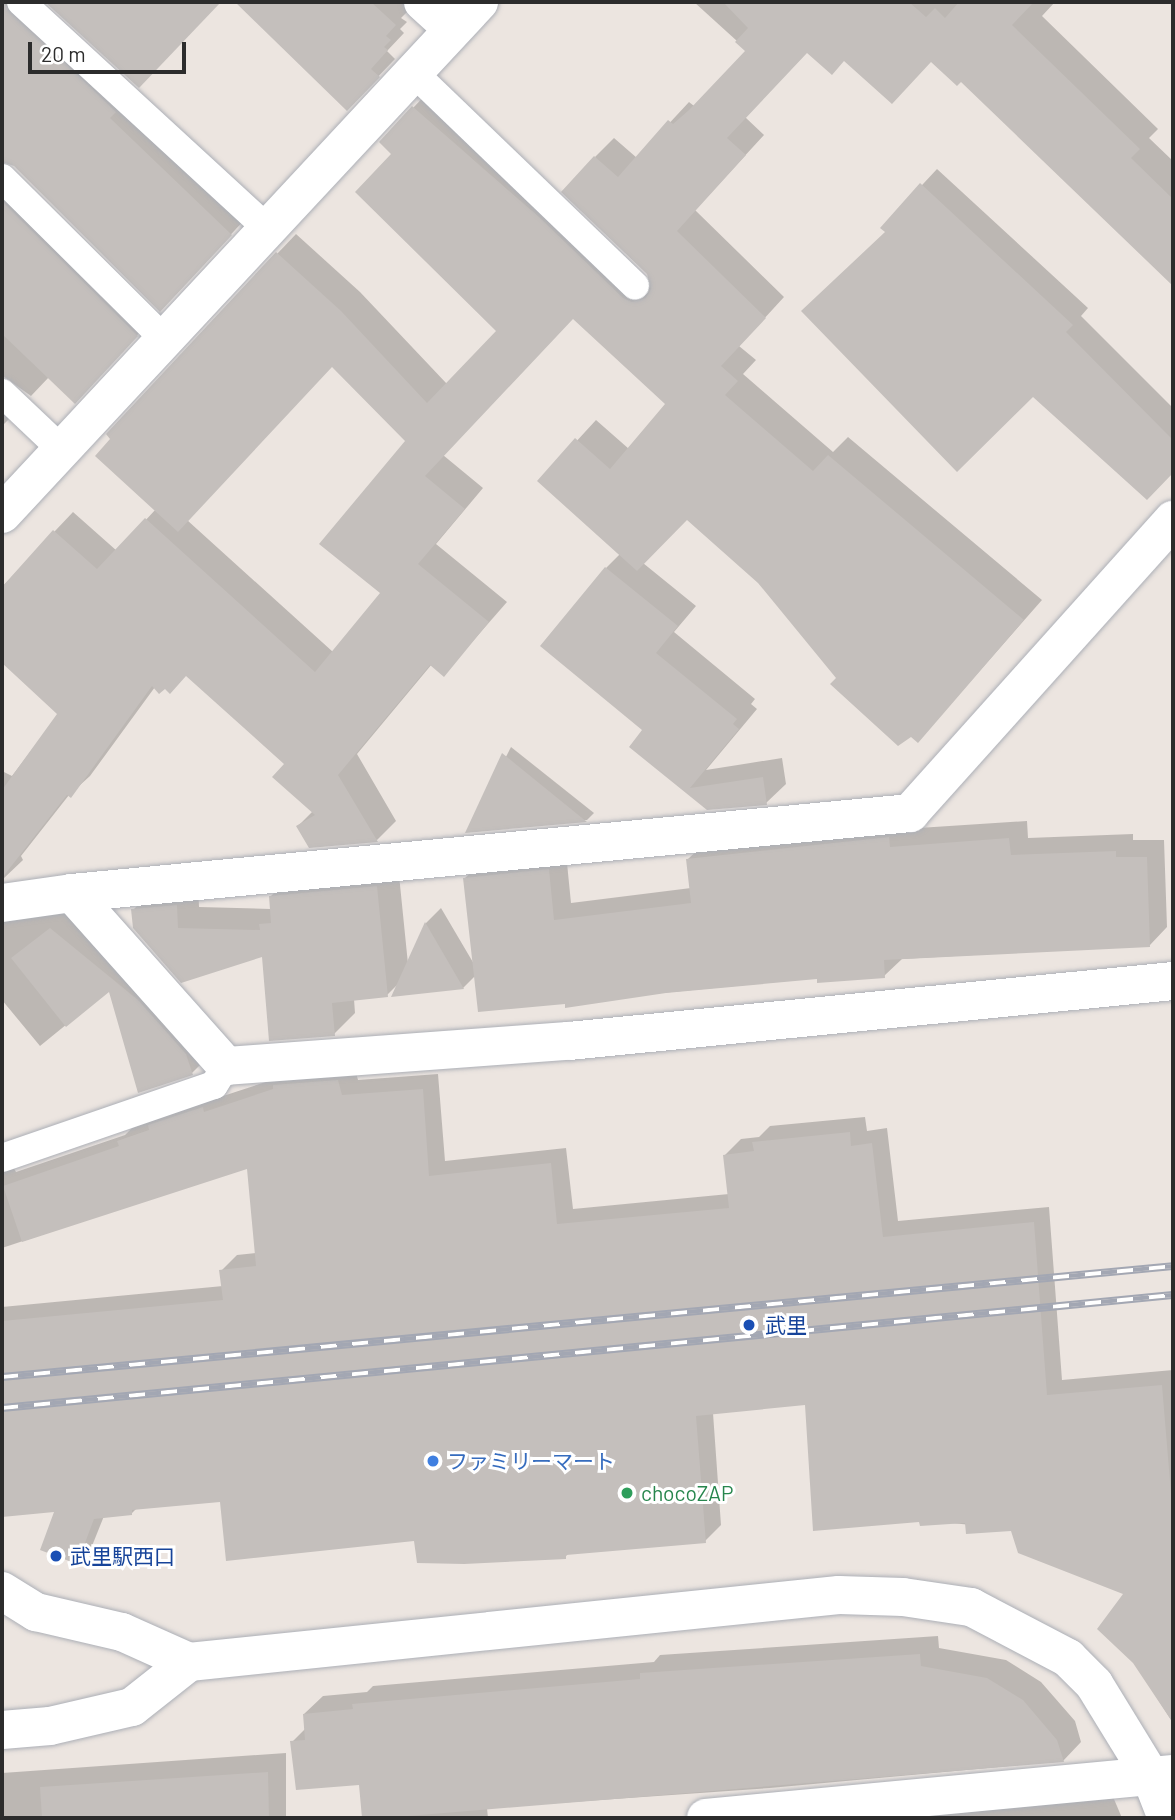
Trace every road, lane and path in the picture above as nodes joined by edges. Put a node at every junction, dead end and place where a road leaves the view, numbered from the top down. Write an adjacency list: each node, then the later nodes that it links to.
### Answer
1 (21, 2): 7 (lane)
2 (423, 2): 4 (street)
3 (479, 2): 4 (street)
4 (453, 29): 5 (street)
5 (413, 72): 7 (street); 8 (lane)
6 (2, 178): 9 (lane)
7 (267, 228): 9 (street)
8 (635, 286)
9 (164, 339): 11 (street)
10 (2, 393): 11 (lane)
11 (62, 450): 12 (street)
12 (2, 514)
13 (1173, 520): 14 (street)
14 (72, 893): 15 (street); 17 (street)
15 (2, 903)
16 (1173, 981): 17 (street)
17 (226, 1066): 18 (lane)
18 (2, 1158)
19 (2, 1591): 20 (street)
20 (189, 1662): 21 (street); 22 (street)
21 (2, 1730)
22 (1162, 1776): 23 (street); 25 (street)
23 (966, 1806): 24 (street)
24 (706, 1818)
25 (1167, 1818)

